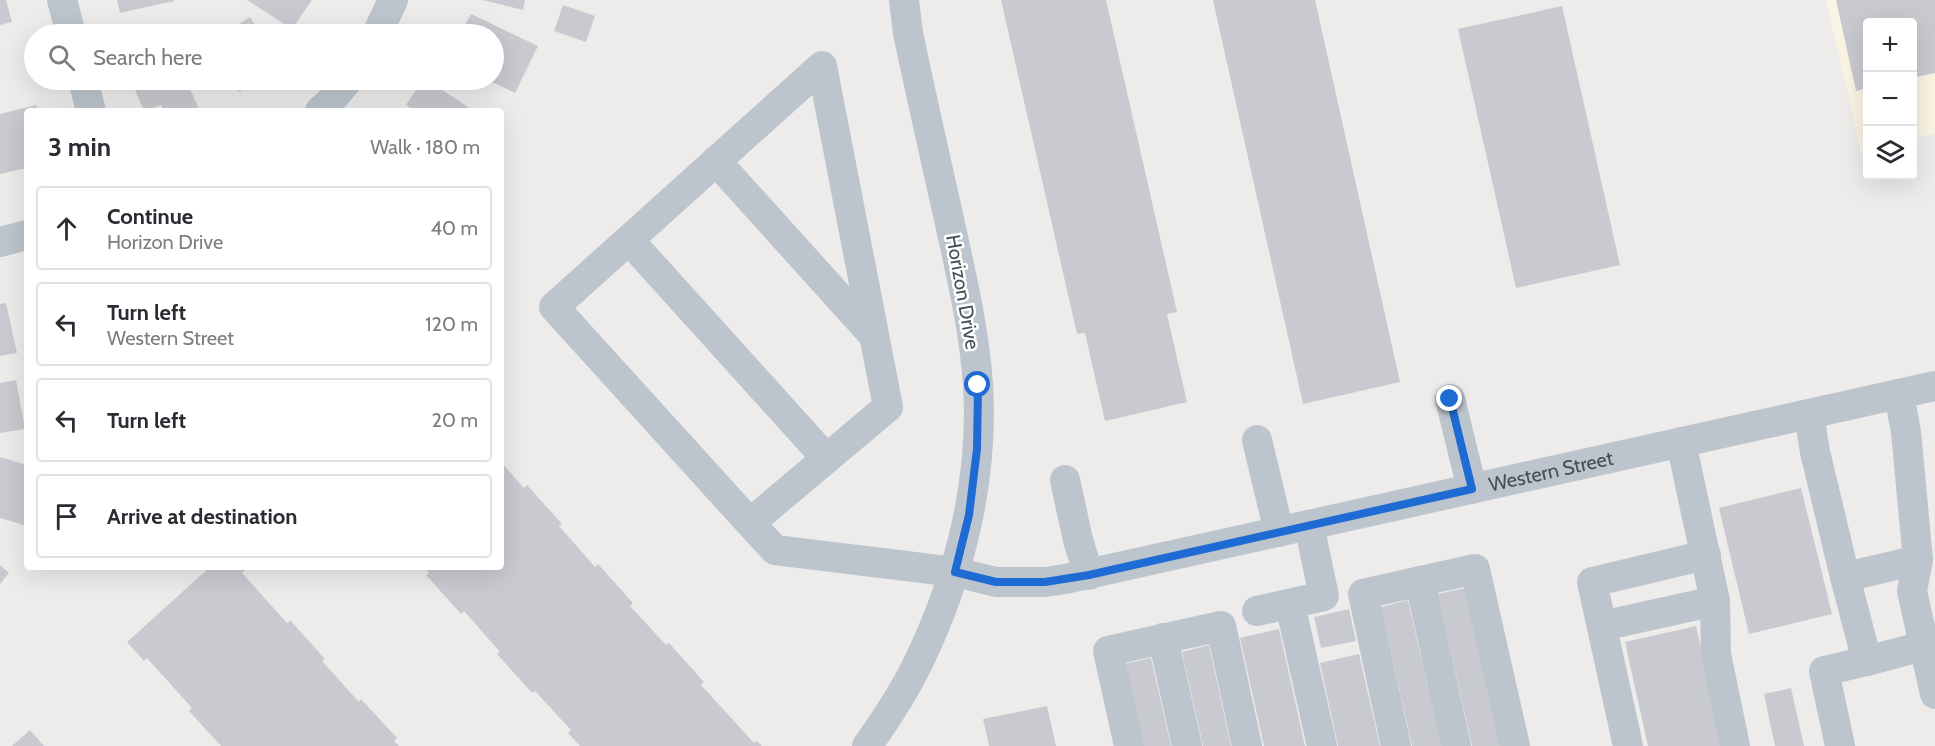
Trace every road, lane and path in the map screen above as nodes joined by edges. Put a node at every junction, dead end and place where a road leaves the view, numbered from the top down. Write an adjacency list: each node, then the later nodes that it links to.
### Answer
1 (62, 0): 4 (street)
2 (393, 0): 5 (street)
3 (904, 0): 29 (street, Horizon Drive)
4 (68, 24)
5 (381, 24)
6 (86, 90): 8 (street)
7 (340, 90): 9 (street)
8 (90, 108)
9 (323, 108)
10 (716, 162): 12 (street); 14 (street); 14 (street)
11 (24, 235): 13 (street)
12 (629, 240): 21 (street); 24 (street, Western Street)
13 (0, 242)
14 (874, 336): 21 (street)
15 (1935, 386): 16 (street, Western Street)
16 (1899, 394): 18 (street, Western Street); 28 (street)
17 (1450, 399): 23 (street)
18 (1809, 414): 20 (street, Western Street); 31 (street)
19 (1257, 440): 26 (street)
20 (1681, 442): 23 (street, Western Street); 27 (street)
21 (826, 458): 24 (street)
22 (1065, 480): 30 (street)
23 (1472, 489): 25 (street, Western Street)
24 (750, 523): 29 (street, Western Street)
25 (1309, 525): 26 (street, Western Street); 34 (street)
26 (1279, 532): 30 (street, Western Street)
27 (1706, 555): 33 (street); 36 (street)
28 (1918, 560): 31 (street); 38 (street)
29 (955, 572): 30 (street, Western Street); 41 (street, Horizon Drive)
30 (1089, 575)
31 (1845, 577): 39 (street)
32 (1420, 581): 46 (street); 47 (street); 48 (street)
33 (1715, 601): 36 (street); 50 (street)
34 (1290, 604): 35 (street); 45 (street)
35 (1257, 611)
36 (1602, 626): 49 (street)
37 (1163, 638): 42 (street); 43 (street); 44 (street)
38 (1923, 646): 39 (street); 40 (street)
39 (1867, 661): 51 (street)
40 (1935, 694)
41 (867, 746)
42 (1129, 746)
43 (1187, 746)
44 (1247, 746)
45 (1322, 746)
46 (1396, 746)
47 (1456, 746)
48 (1515, 746)
49 (1628, 746)
50 (1735, 746)
51 (1840, 746)

